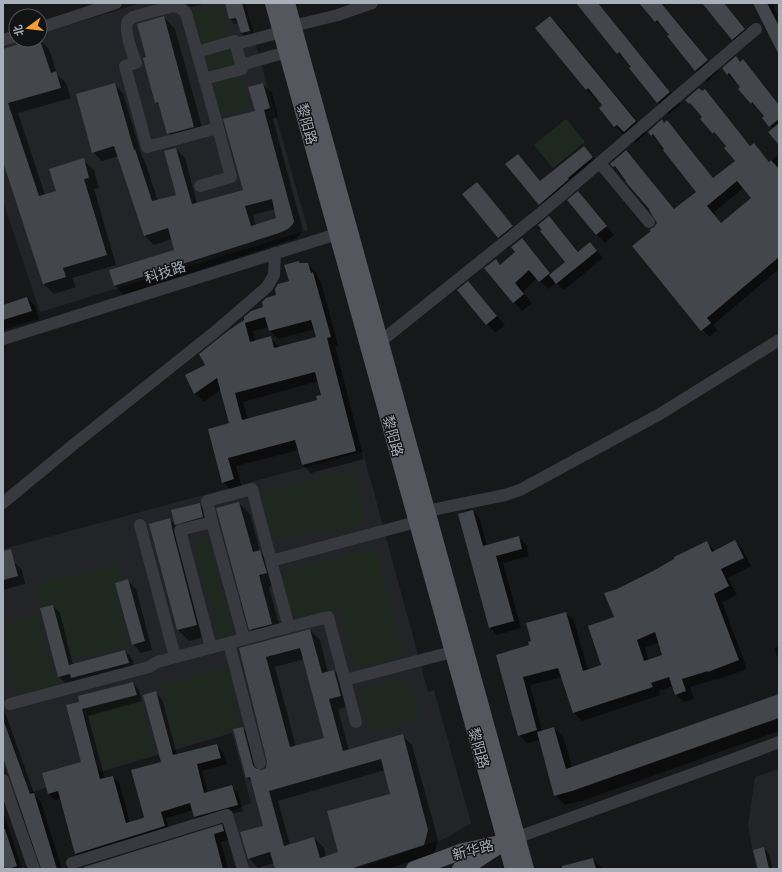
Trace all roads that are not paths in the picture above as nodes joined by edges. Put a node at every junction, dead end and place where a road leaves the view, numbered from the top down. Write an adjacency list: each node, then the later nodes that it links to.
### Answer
1 (116, 3): 5 (street)
2 (273, 3): 6 (main road, 黎阳路)
3 (287, 3): 6 (main road, 黎阳路)
4 (372, 3): 6 (street)
5 (48, 25)
6 (287, 29): 8 (street); 10 (main road, 黎阳路); 21 (main road, 黎阳路)
7 (756, 29): 14 (street)
8 (236, 44): 9 (street); 11 (street)
9 (197, 52): 12 (street); 13 (street)
10 (287, 52): 11 (street); 17 (main road, 黎阳路)
11 (241, 65): 12 (street)
12 (204, 79): 13 (street)
13 (218, 128): 15 (street)
14 (600, 163): 16 (street); 21 (street)
15 (200, 186)
16 (649, 222)
17 (337, 234): 18 (street, 科技路); 23 (main road, 黎阳路)
18 (275, 253): 19 (street, 科技路); 22 (street)
19 (3, 339)
20 (779, 340): 23 (street)
21 (380, 342): 23 (main road, 黎阳路)
22 (3, 503)
23 (422, 516): 26 (street); 31 (main road, 黎阳路); 39 (main road, 黎阳路)
24 (212, 522): 26 (street); 28 (street); 30 (street)
25 (140, 524): 32 (street)
26 (271, 561): 27 (street)
27 (288, 627): 28 (street); 33 (street)
28 (244, 639): 29 (street)
29 (229, 643): 30 (street); 37 (street)
30 (211, 648): 32 (street)
31 (452, 652): 33 (street); 39 (main road, 黎阳路)
32 (175, 657): 34 (street)
33 (345, 680): 35 (street)
34 (10, 704)
35 (356, 722)
36 (779, 742): 39 (street)
37 (260, 763)
38 (3, 780): 41 (street)
39 (511, 839): 43 (main road, 新华路); 44 (main road, 新华路); 45 (main road, 黎阳路); 46 (main road, 黎阳路)
40 (72, 863): 42 (street)
41 (34, 869)
42 (243, 869)
43 (414, 869)
44 (460, 869)
45 (513, 869)
46 (526, 869)

